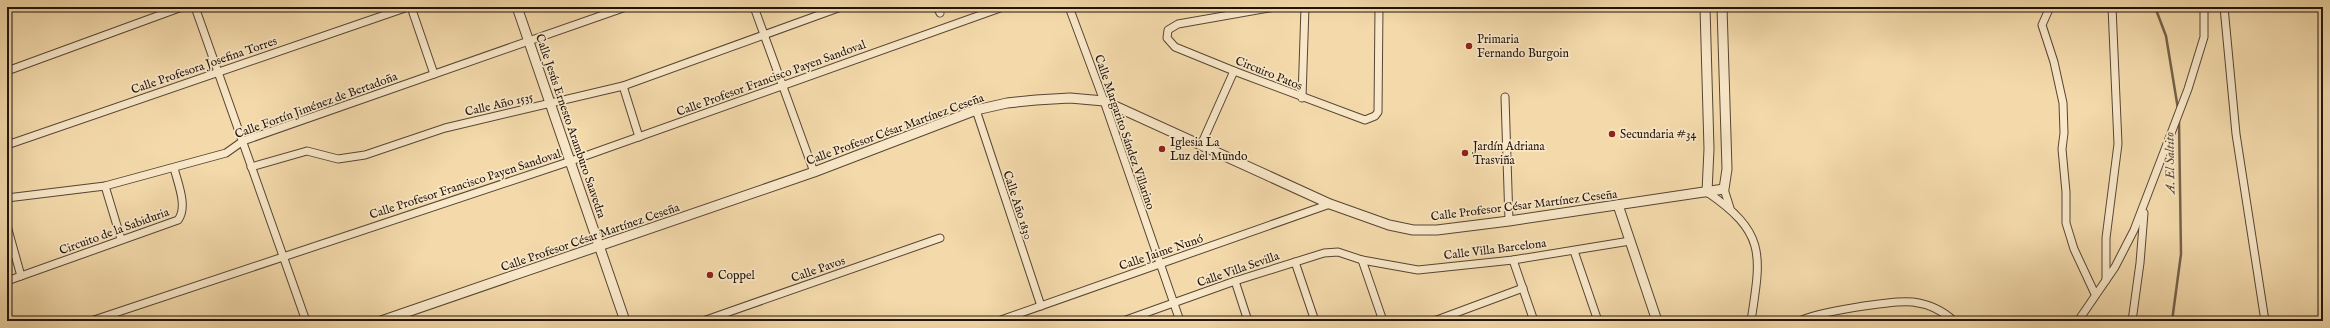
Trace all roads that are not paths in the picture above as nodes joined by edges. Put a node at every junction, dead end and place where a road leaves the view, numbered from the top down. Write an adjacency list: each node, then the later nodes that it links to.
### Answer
1 (182, 7): 21 (street)
2 (195, 7): 23 (street)
3 (409, 7): 23 (street, Calle Profesora Josefina Torres); 24 (street)
4 (517, 7): 20 (street, Calle Jesús Ernesto Aramburo Saavedra)
5 (626, 7): 20 (street, Calle Fortín Jiménez de Bertadoña)
6 (754, 7): 19 (street)
7 (841, 7): 19 (street, Calle Año 1535)
8 (1003, 7): 25 (street, Calle Profesor Francisco Payen Sandoval)
9 (1069, 7): 29 (street, Calle Margarito Sández Villarino)
10 (1273, 7): 22 (street, Circuiro Patos)
11 (1304, 7): 27 (street)
12 (1379, 7): 27 (street, Circuiro Patos)
13 (1705, 7): 42 (street)
14 (1722, 7): 41 (street)
15 (2050, 7): 65 (street)
16 (2112, 7): 61 (street)
17 (2204, 7): 46 (street)
18 (2224, 7): 88 (street)
19 (763, 35): 25 (street); 26 (street, Calle Año 1535)
20 (529, 42): 24 (street, Calle Fortín Jiménez de Bertadoña); 30 (street, Calle Jesús Ernesto Aramburo Saavedra)
21 (7, 71)
22 (1234, 71): 27 (street, Circuiro Patos); 35 (street)
23 (217, 72): 33 (street); 34 (street, Calle Profesora Josefina Torres)
24 (434, 74): 33 (street, Calle Fortín Jiménez de Bertadoña)
25 (781, 85): 32 (street, Calle Profesor Francisco Payen Sandoval); 39 (street)
26 (623, 86): 30 (street, Calle Año 1535); 32 (street)
27 (1302, 98)
28 (1505, 98): 48 (street)
29 (1104, 101): 31 (street, Calle Profesor César Martínez Ceseña); 35 (street, Calle Profesor César Martínez Ceseña); 59 (street, Calle Margarito Sández Villarino)
30 (551, 103): 36 (street, Calle Jesús Ernesto Aramburo Saavedra); 37 (street, Calle Año 1535)
31 (976, 110): 39 (street, Calle Profesor César Martínez Ceseña); 67 (street, Calle Año 1830)
32 (639, 137): 36 (street, Calle Profesor Francisco Payen Sandoval)
33 (243, 141): 37 (street); 38 (street, Calle Fortín Jiménez de Bertadoña)
34 (7, 145)
35 (1201, 146): 44 (street, Calle Profesor César Martínez Ceseña)
36 (571, 161): 53 (street, Calle Jesús Ernesto Aramburo Saavedra); 55 (street, Calle Profesor Francisco Payen Sandoval)
37 (251, 167): 55 (street)
38 (174, 168): 40 (street, Calle Fortín Jiménez de Bertadoña); 51 (street, Circuito de la Sabiduria)
39 (814, 172): 53 (street, Calle Profesor César Martínez Ceseña)
40 (105, 186): 43 (street, Calle Fortín Jiménez de Bertadoña); 51 (street)
41 (1724, 189): 42 (street, Calle Profesor César Martínez Ceseña); 47 (street)
42 (1707, 192): 45 (street, Calle Profesor César Martínez Ceseña); 47 (street)
43 (7, 198)
44 (1330, 204): 48 (street, Calle Profesor César Martínez Ceseña); 59 (street, Calle Jaime Nunó)
45 (1618, 205): 48 (street, Calle Profesor César Martínez Ceseña); 52 (street)
46 (2144, 207): 61 (street); 87 (street)
47 (1730, 208): 83 (street)
48 (1509, 221)
49 (7, 226): 60 (street)
50 (940, 238): 72 (street, Calle Pavos)
51 (122, 239): 60 (street, Circuito de la Sabiduria)
52 (1630, 241): 54 (street, Calle Villa Barcelona); 82 (street)
53 (600, 246): 70 (street, Calle Profesor César Martínez Ceseña); 71 (street, Calle Jesús Ernesto Aramburo Saavedra)
54 (1574, 251): 57 (street, Calle Villa Barcelona); 81 (street)
55 (283, 256): 68 (street, Calle Profesor Francisco Payen Sandoval); 69 (street)
56 (1362, 260): 57 (street, Calle Villa Barcelona); 58 (street, Calle Villa Sevilla); 78 (street)
57 (1513, 260): 64 (street)
58 (1295, 262): 63 (street, Calle Villa Sevilla); 77 (street)
59 (1160, 264): 66 (street, Calle Margarito Sández Villarino); 67 (street, Calle Jaime Nunó)
60 (21, 276): 62 (street, Circuito de la Sabiduria)
61 (2106, 280): 65 (street)
62 (7, 281)
63 (1234, 281): 66 (street, Calle Villa Sevilla); 76 (street)
64 (1522, 288): 79 (street); 80 (street)
65 (2095, 294): 86 (street)
66 (1173, 303): 74 (street, Calle Villa Sevilla); 75 (street, Calle Margarito Sández Villarino)
67 (1041, 306): 73 (street, Calle Jaime Nunó)
68 (91, 321)
69 (306, 321)
70 (381, 321)
71 (625, 321)
72 (703, 321)
73 (998, 321)
74 (1123, 321)
75 (1180, 321)
76 (1248, 321)
77 (1315, 321)
78 (1383, 321)
79 (1434, 321)
80 (1534, 321)
81 (1598, 321)
82 (1657, 321)
83 (1751, 321)
84 (1800, 321): 85 (street)
85 (1954, 321)
86 (2078, 321)
87 (2132, 321)
88 (2265, 321)

